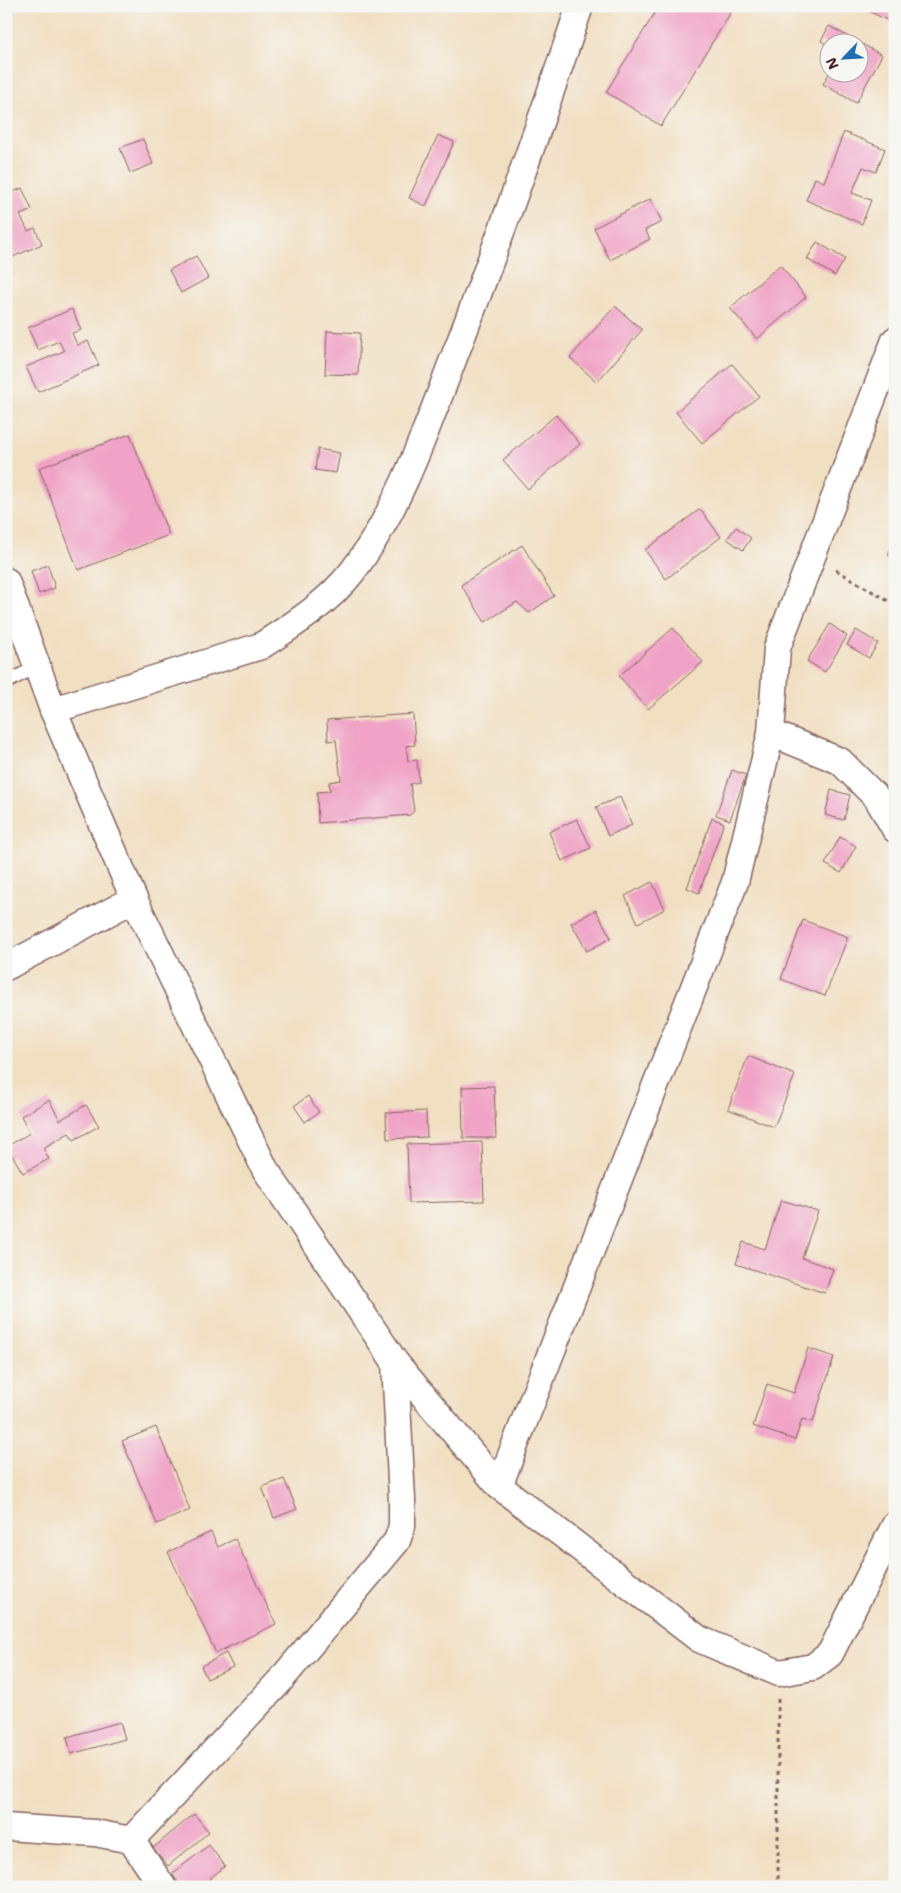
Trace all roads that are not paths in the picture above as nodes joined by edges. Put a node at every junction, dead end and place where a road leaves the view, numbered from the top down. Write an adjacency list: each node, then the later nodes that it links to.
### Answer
1 (580, 6): 6 (street)
2 (895, 340): 7 (street)
3 (6, 581): 4 (street)
4 (37, 666): 5 (lane); 6 (street)
5 (6, 683)
6 (53, 710): 9 (street)
7 (771, 733): 8 (street); 12 (street)
8 (895, 829)
9 (134, 899): 10 (street); 11 (street)
10 (6, 967)
11 (395, 1362): 12 (street); 15 (street)
12 (499, 1486): 13 (street)
13 (895, 1525)
14 (6, 1827): 15 (street)
15 (131, 1840): 16 (street)
16 (163, 1887)

